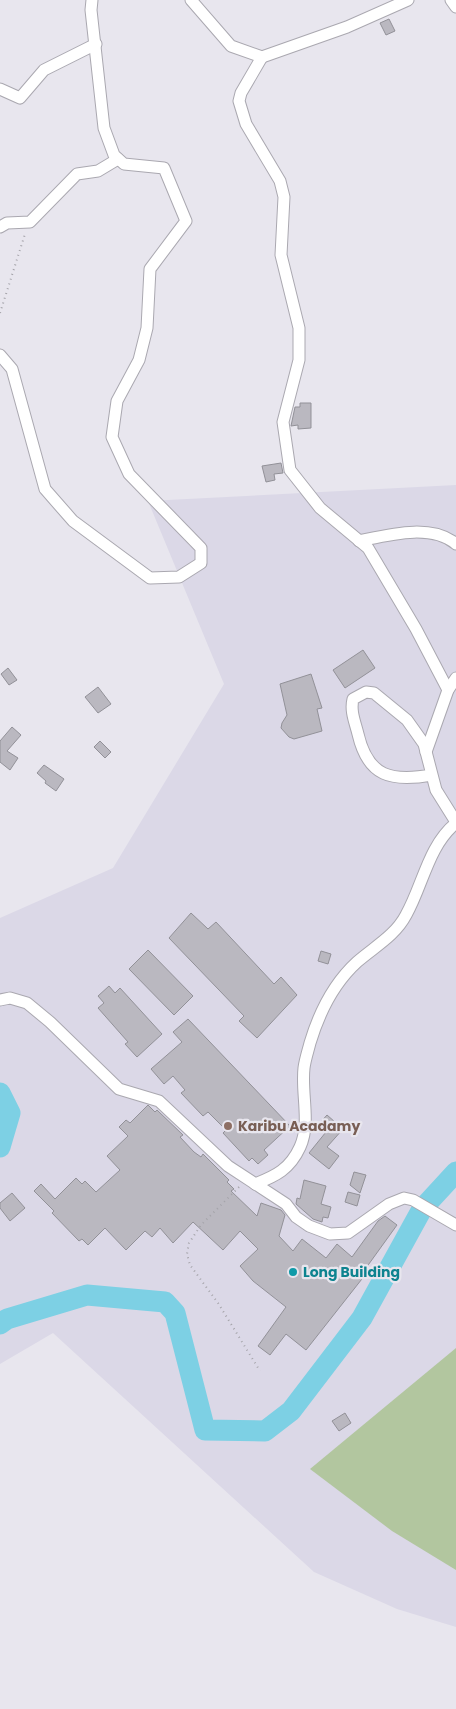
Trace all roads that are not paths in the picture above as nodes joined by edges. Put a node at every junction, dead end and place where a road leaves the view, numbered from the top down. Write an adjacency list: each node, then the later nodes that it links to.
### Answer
1 (92, 0): 6 (street)
2 (191, 0): 7 (street)
3 (408, 0): 7 (street)
4 (451, 0): 5 (street)
5 (456, 7)
6 (96, 44): 8 (street); 9 (street)
7 (262, 57): 12 (street)
8 (0, 90)
9 (118, 158): 10 (street); 11 (street)
10 (0, 227)
11 (0, 355)
12 (359, 541): 13 (street); 15 (street)
13 (456, 544)
14 (456, 678): 15 (street)
15 (448, 690): 16 (street)
16 (426, 752): 17 (street); 17 (street)
17 (432, 775): 18 (street)
18 (456, 822): 20 (street)
19 (0, 1000): 20 (street)
20 (251, 1181): 21 (street)
21 (453, 1223)

